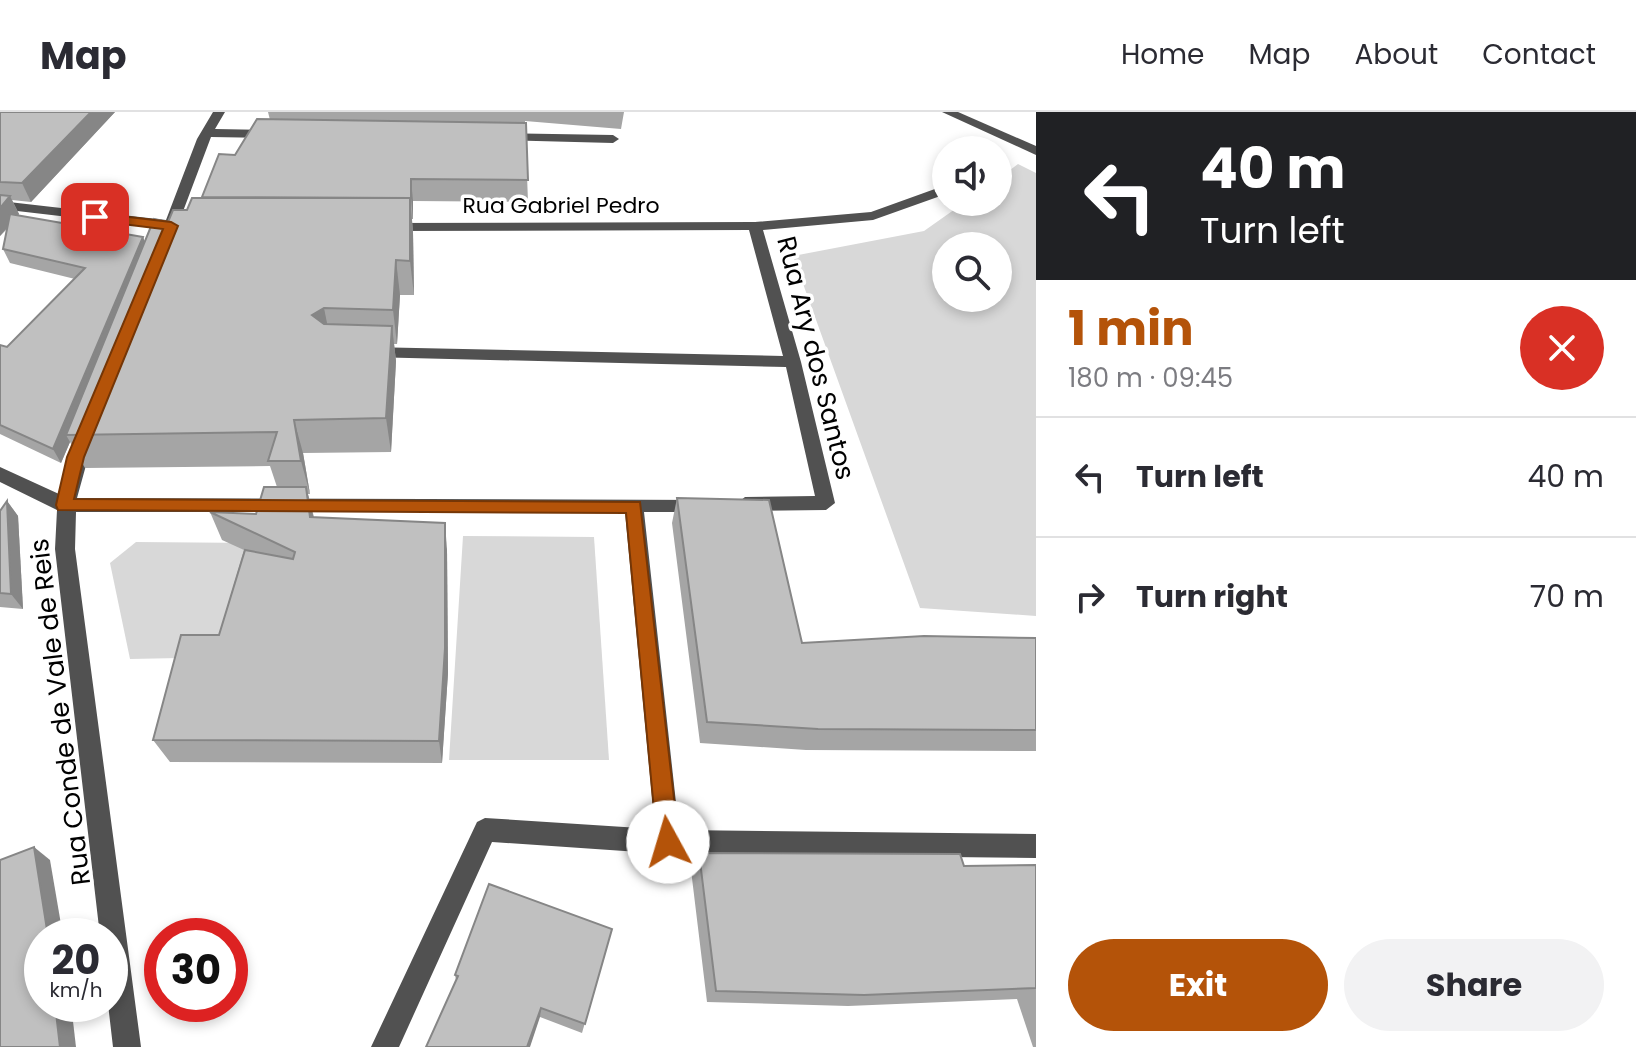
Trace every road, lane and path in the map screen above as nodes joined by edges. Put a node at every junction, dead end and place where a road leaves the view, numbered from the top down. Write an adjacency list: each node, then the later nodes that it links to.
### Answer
1 (218, 112): 3 (street)
2 (948, 112): 5 (street)
3 (207, 133): 4 (street); 12 (street)
4 (285, 134)
5 (1002, 136)
6 (488, 137): 7 (street)
7 (613, 139)
8 (1012, 140): 9 (street)
9 (1036, 151)
10 (932, 194): 14 (street, Rua Gabriel Pedro)
11 (0, 205): 12 (street)
12 (171, 226): 13 (street); 16 (street)
13 (202, 226)
14 (755, 226): 15 (street, Rua Gabriel Pedro); 18 (street, Rua Ary dos Santos)
15 (375, 227)
16 (159, 255)
17 (347, 351): 18 (street)
18 (793, 362): 22 (street, Rua Ary dos Santos)
19 (93, 414): 21 (street, Rua Conde de Vale de Reis)
20 (0, 474): 21 (street)
21 (64, 505): 22 (street); 25 (street, Rua Conde de Vale de Reis)
22 (634, 506): 23 (street)
23 (668, 842): 24 (street); 26 (street)
24 (1036, 846)
25 (127, 1047)
26 (385, 1047)

